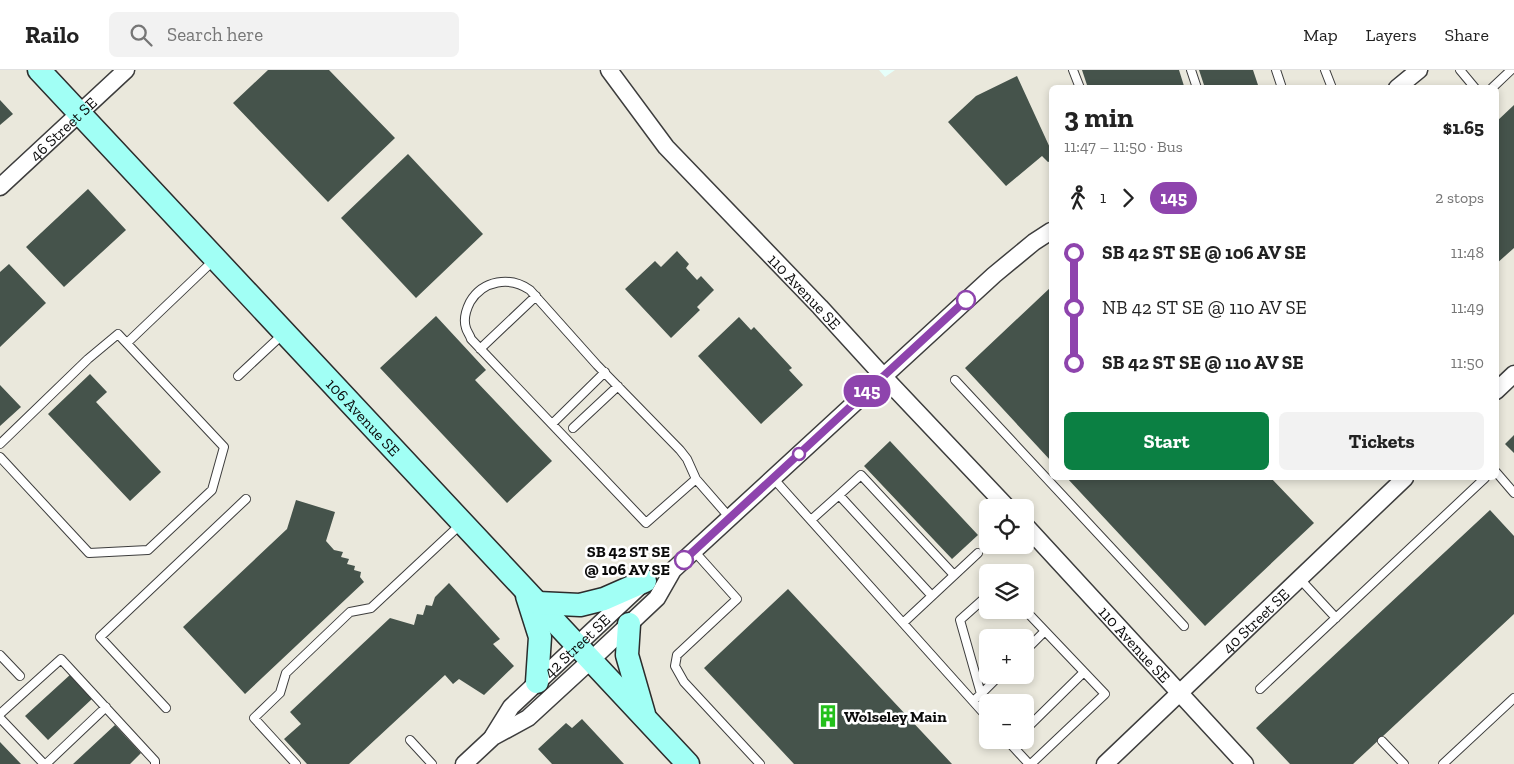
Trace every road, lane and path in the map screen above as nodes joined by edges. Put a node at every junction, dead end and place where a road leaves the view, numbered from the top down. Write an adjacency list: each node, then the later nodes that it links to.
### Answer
1 (39, 70): 18 (street, 106 Avenue SE)
2 (126, 70): 18 (street, 46 Street SE)
3 (609, 70): 29 (street, 110 Avenue SE)
4 (1073, 70): 11 (lane)
5 (1191, 70): 12 (lane)
6 (1276, 70): 13 (lane)
7 (1325, 70): 14 (lane)
8 (1419, 70): 15 (street)
9 (1460, 70): 16 (lane)
10 (1511, 70): 17 (lane)
11 (1079, 85)
12 (1196, 85)
13 (1281, 85)
14 (1331, 85)
15 (1401, 85)
16 (1472, 85)
17 (1495, 85)
18 (79, 113): 19 (street, 46 Street SE); 21 (street, 106 Avenue SE)
19 (0, 187)
20 (1049, 232): 29 (street, 42 Street SE)
21 (216, 259): 23 (street, 106 Avenue SE); 24 (lane)
22 (536, 296): 25 (lane); 25 (lane); 26 (lane)
23 (284, 332): 28 (lane); 48 (street, 106 Avenue SE)
24 (127, 343): 35 (lane); 36 (lane)
25 (480, 349): 33 (lane)
26 (605, 372): 31 (lane); 33 (lane)
27 (1514, 374): 32 (street)
28 (238, 376)
29 (883, 376): 38 (street, 42 Street SE); 45 (street, 110 Avenue SE)
30 (955, 380): 63 (lane)
31 (618, 386): 34 (lane); 39 (lane)
32 (1499, 388)
33 (552, 424): 39 (lane)
34 (573, 428)
35 (0, 444)
36 (0, 457)
37 (1499, 476): 42 (lane)
38 (773, 478): 46 (street, 42 Street SE); 47 (lane)
39 (696, 479): 46 (lane)
40 (1402, 480): 54 (street, 40 Street SE)
41 (1483, 480): 59 (lane)
42 (1514, 493)
43 (839, 494): 47 (lane); 53 (lane); 56 (lane)
44 (246, 499): 79 (lane)
45 (999, 499)
46 (730, 518): 50 (street, 42 Street SE)
47 (811, 520): 61 (lane)
48 (462, 523): 57 (street, 106 Avenue SE); 90 (lane)
49 (1034, 535): 74 (street, 110 Avenue SE)
50 (694, 551): 52 (street, 42 Street SE); 94 (lane)
51 (978, 553): 53 (lane)
52 (673, 570): 55 (street, 42 Street SE); 62 (street, 42 Street SE)
53 (954, 575): 56 (lane)
54 (1299, 578): 59 (lane); 74 (street, 40 Street SE)
55 (645, 582): 57 (street); 66 (street, 42 Street SE)
56 (932, 596): 61 (lane)
57 (532, 597): 66 (street, 106 Avenue SE); 70 (street)
58 (979, 603): 73 (lane)
59 (1336, 618): 72 (lane)
60 (1034, 619): 64 (lane)
61 (903, 623): 77 (lane)
62 (629, 624): 66 (street, 42 Street SE); 82 (street)
63 (1184, 626)
64 (1046, 631): 65 (lane); 68 (lane)
65 (1034, 642)
66 (584, 653): 70 (street, 42 Street SE); 82 (street, 106 Avenue SE); 84 (street, 42 Street SE)
67 (0, 655): 69 (lane)
68 (1084, 672): 83 (lane); 95 (lane)
69 (20, 676)
70 (537, 682): 84 (street, 42 Street SE)
71 (991, 684): 73 (lane)
72 (1260, 689)
73 (981, 694)
74 (1180, 694): 96 (street, 40 Street SE); 97 (street, 110 Avenue SE)
75 (979, 696): 77 (lane)
76 (1514, 698): 99 (lane)
77 (973, 701): 80 (lane)
78 (106, 707): 81 (lane); 88 (lane); 89 (lane)
79 (166, 708)
80 (979, 708)
81 (0, 716): 88 (lane)
82 (645, 718): 93 (street, 106 Avenue SE)
83 (1034, 721)
84 (492, 737): 92 (street, 42 Street SE)
85 (410, 740): 91 (lane)
86 (1382, 741): 98 (lane)
87 (1018, 749): 95 (lane)
88 (45, 764)
89 (155, 764)
90 (296, 764)
91 (432, 764)
92 (464, 764)
93 (688, 764)
94 (760, 764)
95 (1030, 764)
96 (1105, 764)
97 (1245, 764)
98 (1404, 764)
99 (1443, 764)

